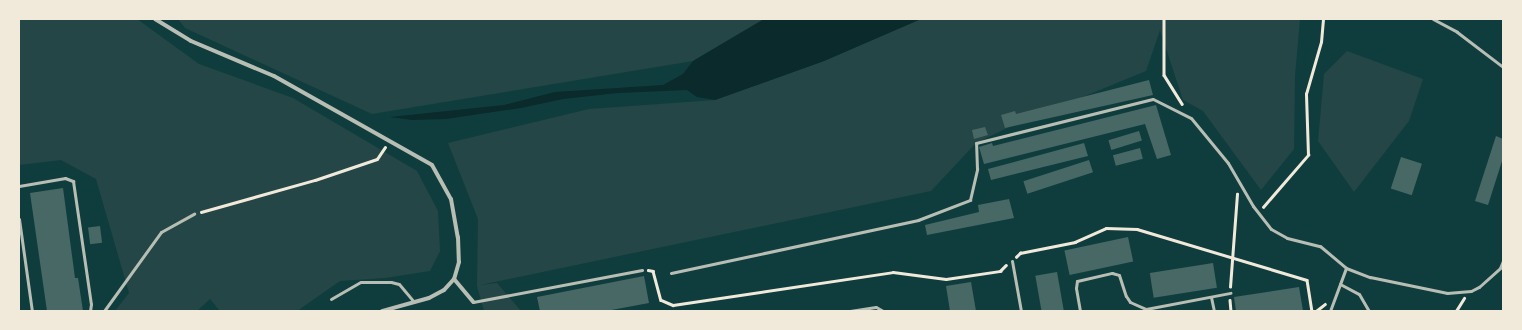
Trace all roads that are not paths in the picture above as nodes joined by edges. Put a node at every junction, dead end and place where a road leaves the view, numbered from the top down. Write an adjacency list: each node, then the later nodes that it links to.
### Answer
1 (155, 19): 12 (street)
2 (1433, 19): 3 (lane)
3 (1503, 67)
4 (19, 186): 20 (lane)
5 (194, 214): 21 (lane)
6 (19, 219): 19 (lane)
7 (1012, 261): 25 (lane)
8 (1503, 261): 9 (lane)
9 (1346, 268): 11 (lane); 13 (lane)
10 (642, 270): 18 (lane)
11 (671, 273)
12 (454, 279): 17 (street); 18 (street)
13 (1340, 284): 28 (lane); 29 (lane)
14 (1230, 293): 15 (lane)
15 (1211, 297): 26 (lane); 27 (lane)
16 (331, 299): 17 (lane)
17 (414, 302): 22 (street)
18 (473, 302)
19 (32, 311)
20 (90, 311)
21 (104, 311)
22 (382, 311)
23 (850, 311): 24 (lane)
24 (883, 311)
25 (1021, 311)
26 (1080, 311)
27 (1214, 311)
28 (1330, 311)
29 (1369, 311)

